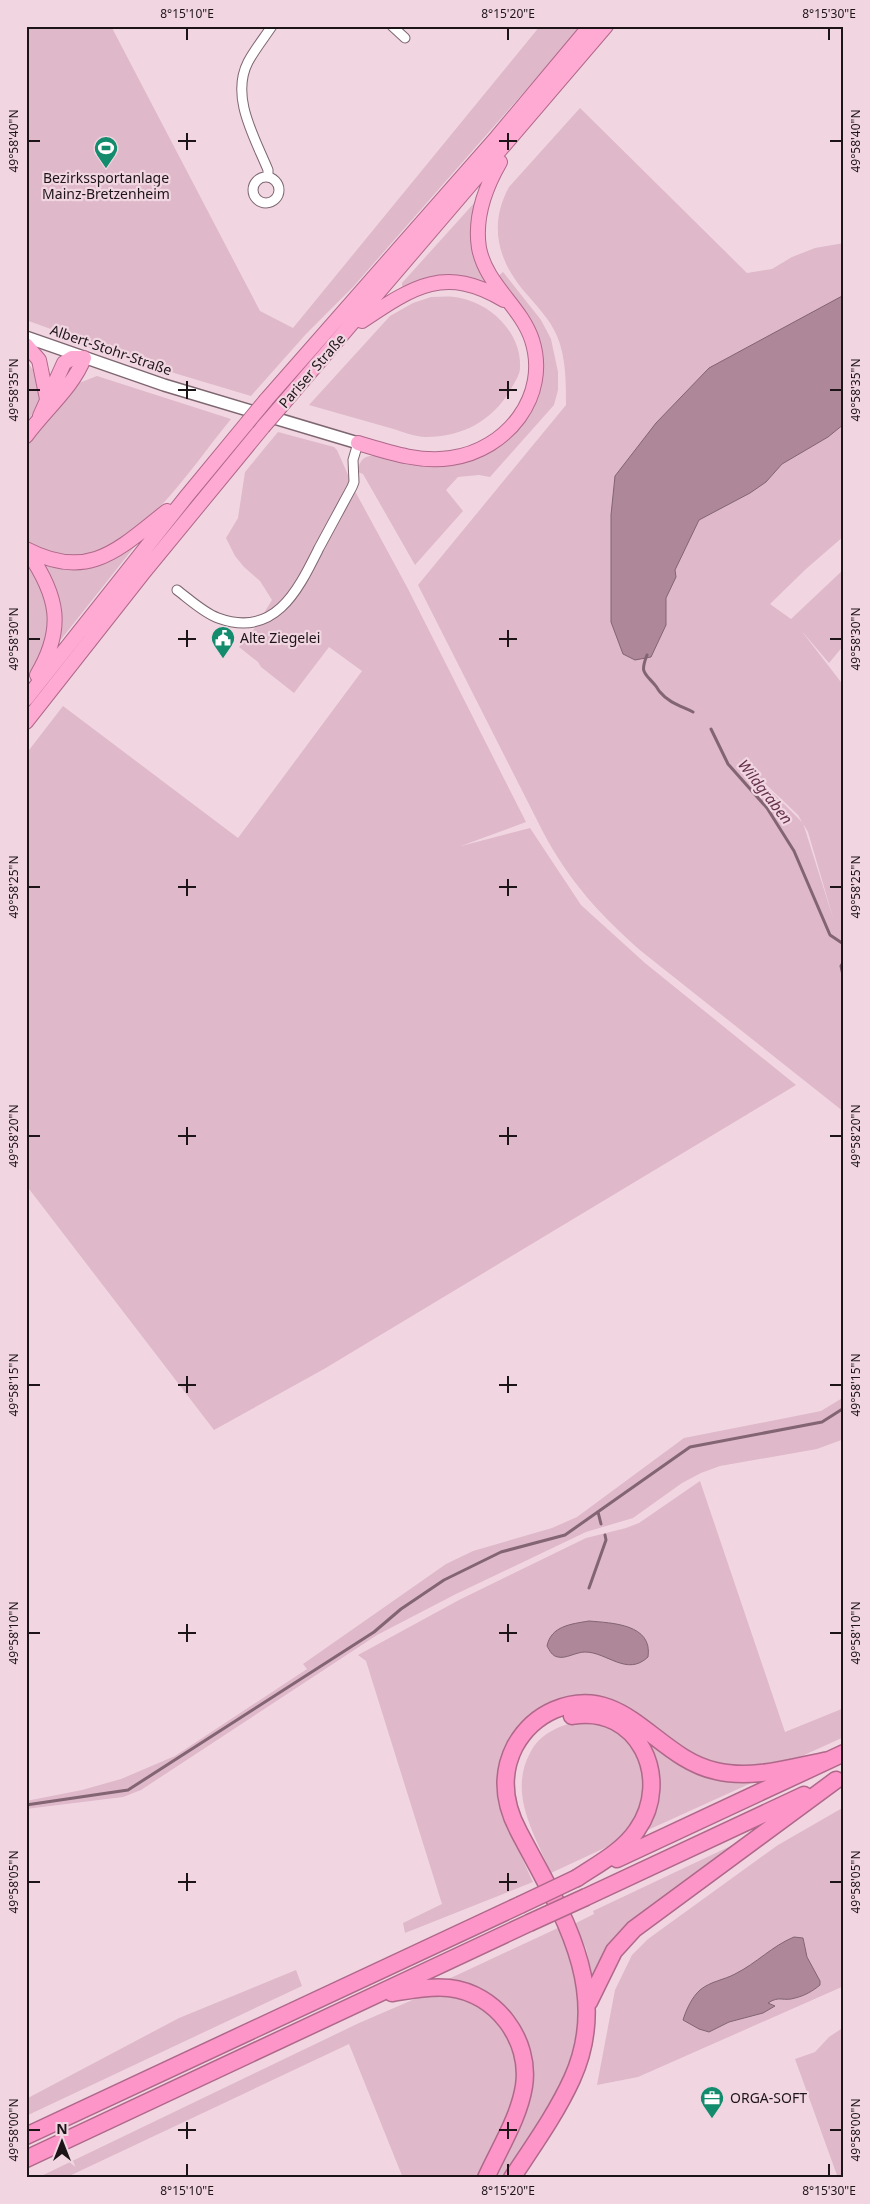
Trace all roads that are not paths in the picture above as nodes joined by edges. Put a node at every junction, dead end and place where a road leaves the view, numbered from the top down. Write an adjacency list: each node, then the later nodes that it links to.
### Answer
1 (272, 26): 7 (street)
2 (392, 26): 5 (street)
3 (590, 26): 17 (highway, Pariser Straße, bridge)
4 (606, 26): 6 (highway, Pariser Straße)
5 (405, 38)
6 (517, 133): 8 (highway); 9 (highway, Pariser Straße)
7 (268, 177)
8 (507, 302): 9 (highway); 16 (highway)
9 (346, 332): 22 (highway, Pariser Straße, bridge)
10 (26, 337): 12 (street, Albert-Stohr-Straße)
11 (26, 345): 13 (highway)
12 (84, 358): 13 (highway); 14 (highway); 16 (street, Albert-Stohr-Straße)
13 (47, 400): 14 (highway)
14 (40, 416): 15 (highway)
15 (26, 436)
16 (358, 442): 19 (street)
17 (186, 497): 18 (highway); 21 (highway, Pariser Straße)
18 (26, 549): 20 (highway)
19 (177, 590)
20 (26, 692)
21 (26, 699)
22 (26, 722)
23 (837, 1756): 25 (highway); 26 (highway)
24 (840, 1779): 27 (highway, bridge); 28 (highway)
25 (542, 1876): 26 (highway); 28 (highway)
26 (577, 1878): 29 (highway, bridge)
27 (375, 1995): 30 (highway); 31 (highway)
28 (588, 2006): 32 (highway)
29 (26, 2136)
30 (26, 2159)
31 (486, 2178)
32 (512, 2178)

